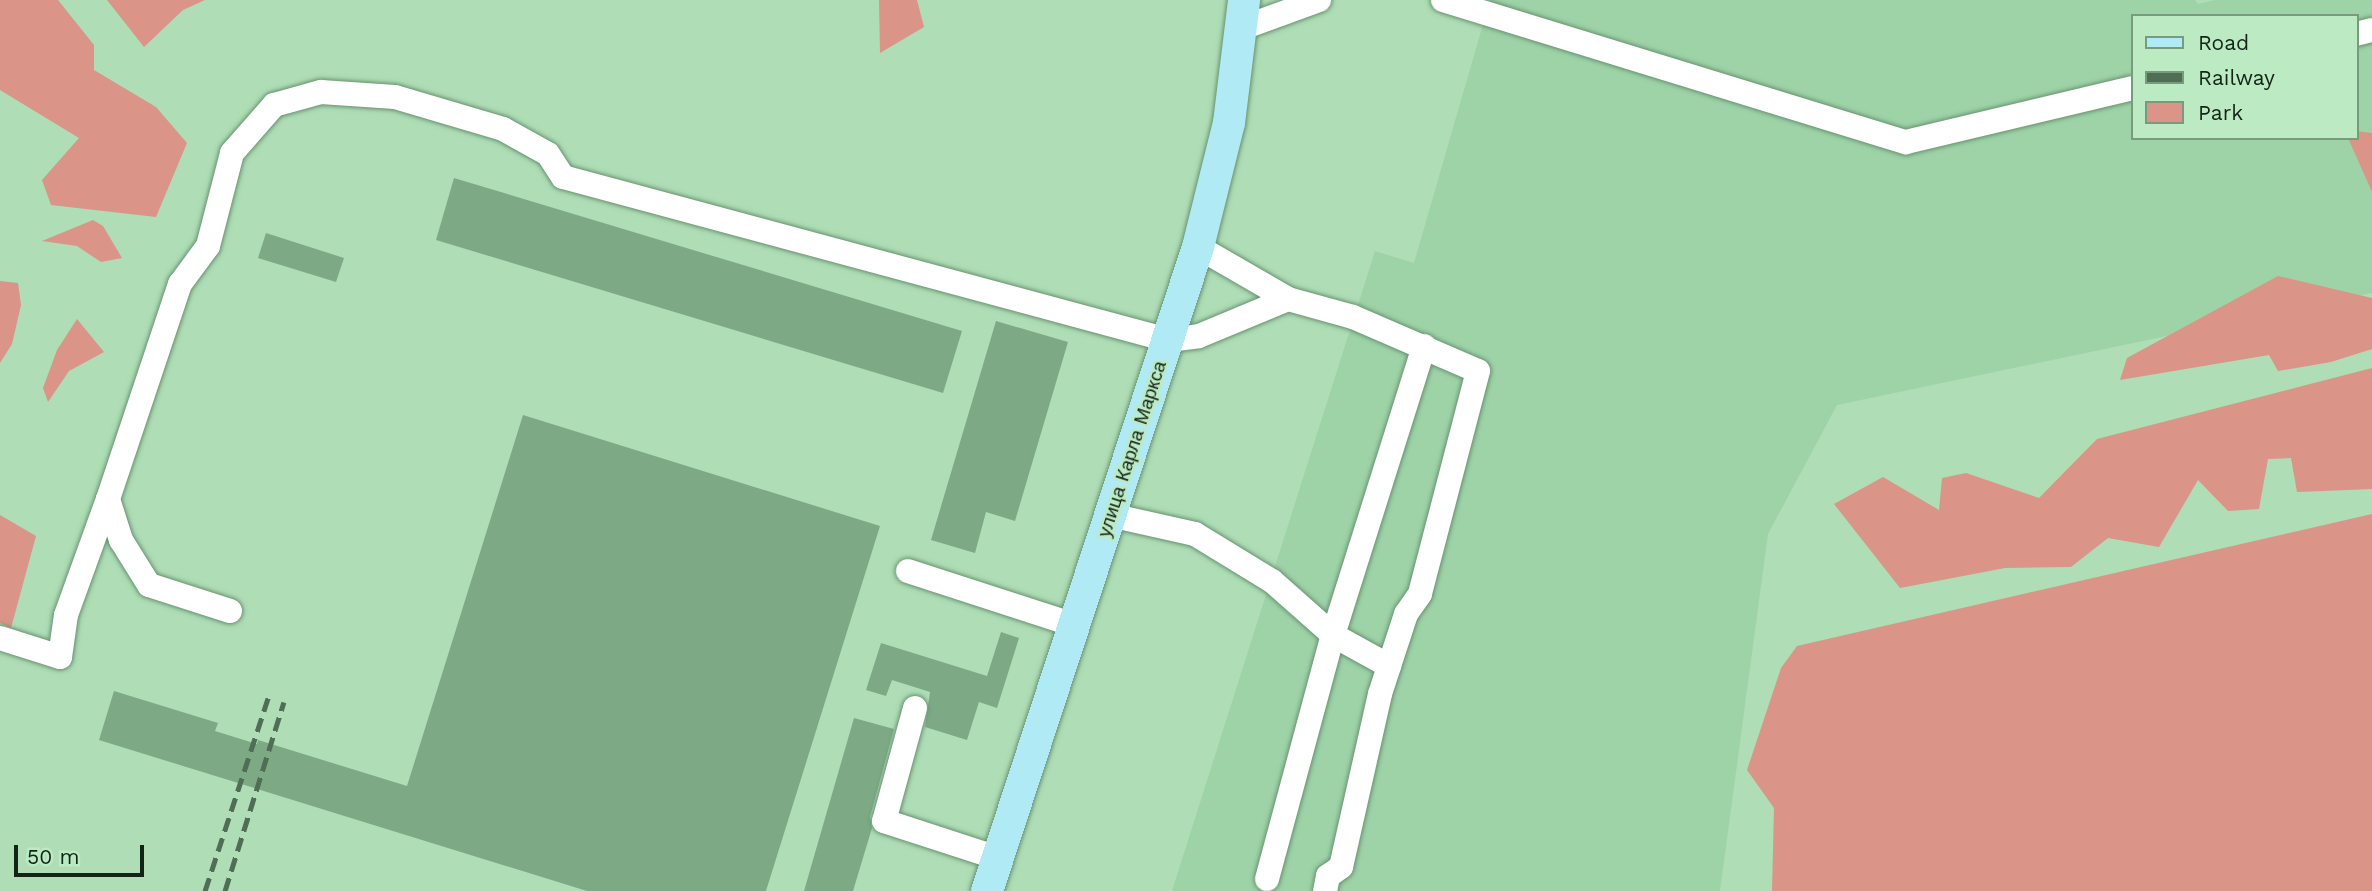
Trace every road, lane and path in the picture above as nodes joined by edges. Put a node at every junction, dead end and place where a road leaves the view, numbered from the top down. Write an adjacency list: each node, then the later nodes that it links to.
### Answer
1 (1320, 0): 3 (lane)
2 (1443, 0): 4 (lane)
3 (1243, 14): 5 (main road, улица Карла Маркса)
4 (2130, 88)
5 (1198, 247): 6 (lane); 9 (main road, улица Карла Маркса)
6 (1244, 276): 7 (lane); 8 (lane)
7 (1288, 299): 8 (lane); 10 (lane)
8 (1232, 323): 9 (lane)
9 (1168, 340): 11 (lane); 12 (main road, улица Карла Маркса)
10 (1424, 346): 16 (lane); 18 (lane)
11 (108, 499): 14 (lane); 17 (lane)
12 (1110, 515): 15 (main road, улица Карла Маркса); 16 (lane)
13 (908, 571): 15 (lane)
14 (230, 611)
15 (1074, 625): 20 (main road, улица Карла Маркса)
16 (1334, 635): 18 (lane); 21 (lane)
17 (0, 638)
18 (1389, 666): 23 (lane)
19 (915, 708): 20 (lane)
20 (998, 858): 22 (main road, улица Карла Маркса)
21 (1267, 879)
22 (987, 891)
23 (1325, 891)

